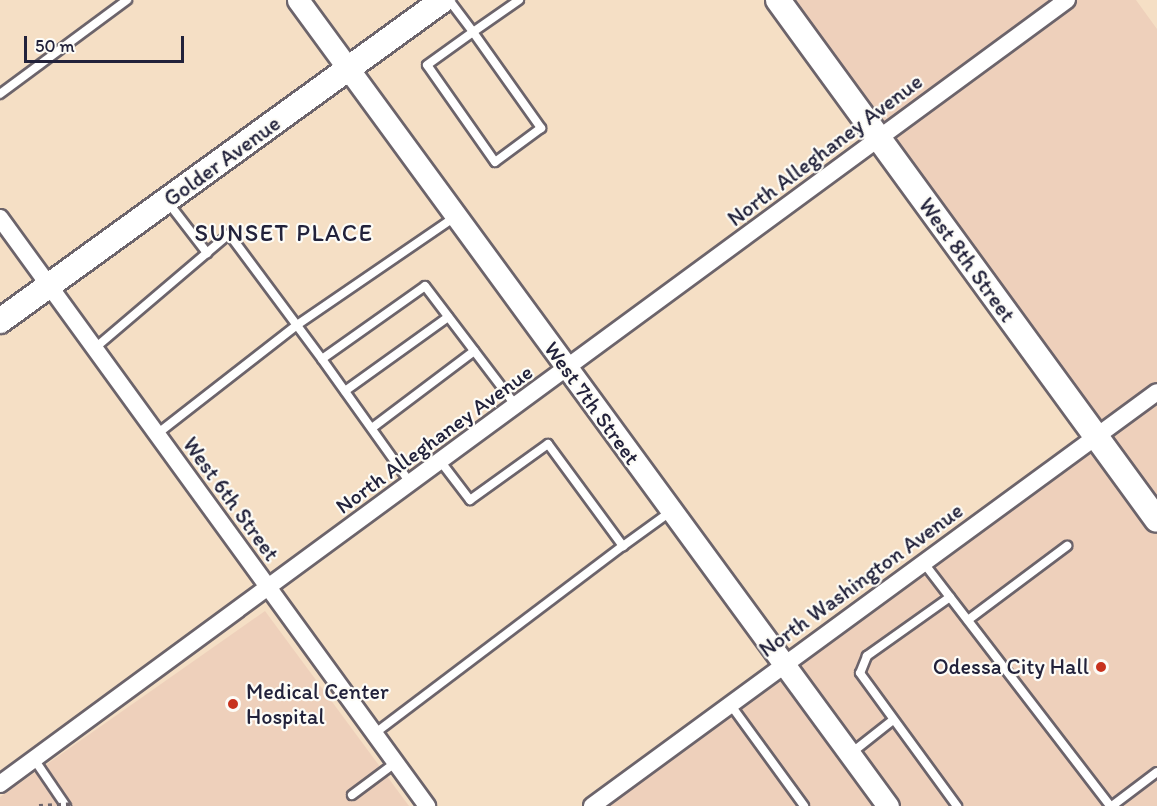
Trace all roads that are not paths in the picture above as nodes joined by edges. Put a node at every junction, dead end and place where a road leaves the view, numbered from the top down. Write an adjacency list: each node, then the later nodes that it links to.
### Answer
1 (127, 0): 10 (lane)
2 (298, 0): 9 (street, West 7th Street)
3 (442, 0): 9 (main road, Golder Avenue)
4 (449, 0): 8 (lane)
5 (519, 0): 8 (lane)
6 (778, 0): 11 (main road, West 8th Street)
7 (1066, 0): 11 (street, North Alleghaney Avenue)
8 (473, 33): 8 (lane)
9 (349, 69): 12 (main road, Golder Avenue); 13 (street, West 7th Street)
10 (0, 94)
11 (878, 138): 23 (street, North Alleghaney Avenue); 29 (main road, West 8th Street)
12 (167, 201): 15 (lane); 16 (main road, Golder Avenue)
13 (456, 216): 19 (lane); 23 (street, West 7th Street)
14 (0, 218): 16 (street, West 6th Street)
15 (207, 254): 19 (lane); 20 (lane)
16 (50, 285): 18 (main road, Golder Avenue); 20 (street, West 6th Street)
17 (448, 317): 21 (lane); 22 (lane); 24 (lane)
18 (0, 321)
19 (297, 325): 22 (lane); 28 (lane)
20 (95, 348): 28 (street, West 6th Street)
21 (474, 351): 26 (lane); 27 (lane)
22 (322, 359): 24 (lane)
23 (568, 369): 26 (street, North Alleghaney Avenue); 32 (street, West 7th Street)
24 (345, 391): 27 (lane)
25 (1157, 392): 29 (street, North Washington Avenue)
26 (516, 407): 30 (street, North Alleghaney Avenue)
27 (372, 428): 31 (lane)
28 (157, 434): 37 (street, West 6th Street)
29 (1095, 436): 33 (main road, West 8th Street); 36 (street, North Washington Avenue)
30 (441, 462): 31 (street, North Alleghaney Avenue); 34 (lane)
31 (411, 483): 37 (street, North Alleghaney Avenue)
32 (670, 512): 34 (lane); 40 (street, West 7th Street)
33 (1157, 520)
34 (623, 546): 43 (lane)
35 (1067, 546): 39 (lane)
36 (923, 562): 38 (lane); 40 (street, North Washington Avenue)
37 (268, 589): 43 (street, West 6th Street); 45 (street, North Alleghaney Avenue)
38 (950, 597): 39 (lane); 42 (lane)
39 (968, 620): 56 (lane)
40 (784, 664): 41 (street, North Washington Avenue); 44 (street, West 7th Street)
41 (730, 704): 52 (street, North Washington Avenue); 53 (lane)
42 (893, 720): 44 (lane); 55 (lane)
43 (374, 734): 46 (street, West 6th Street)
44 (850, 754): 54 (street, West 7th Street)
45 (34, 759): 48 (street, North Alleghaney Avenue); 50 (lane)
46 (395, 763): 49 (lane); 51 (street, West 6th Street)
47 (1157, 772): 56 (lane)
48 (0, 784)
49 (352, 795)
50 (69, 805)
51 (427, 806)
52 (592, 806)
53 (804, 806)
54 (888, 806)
55 (957, 806)
56 (1111, 806)

